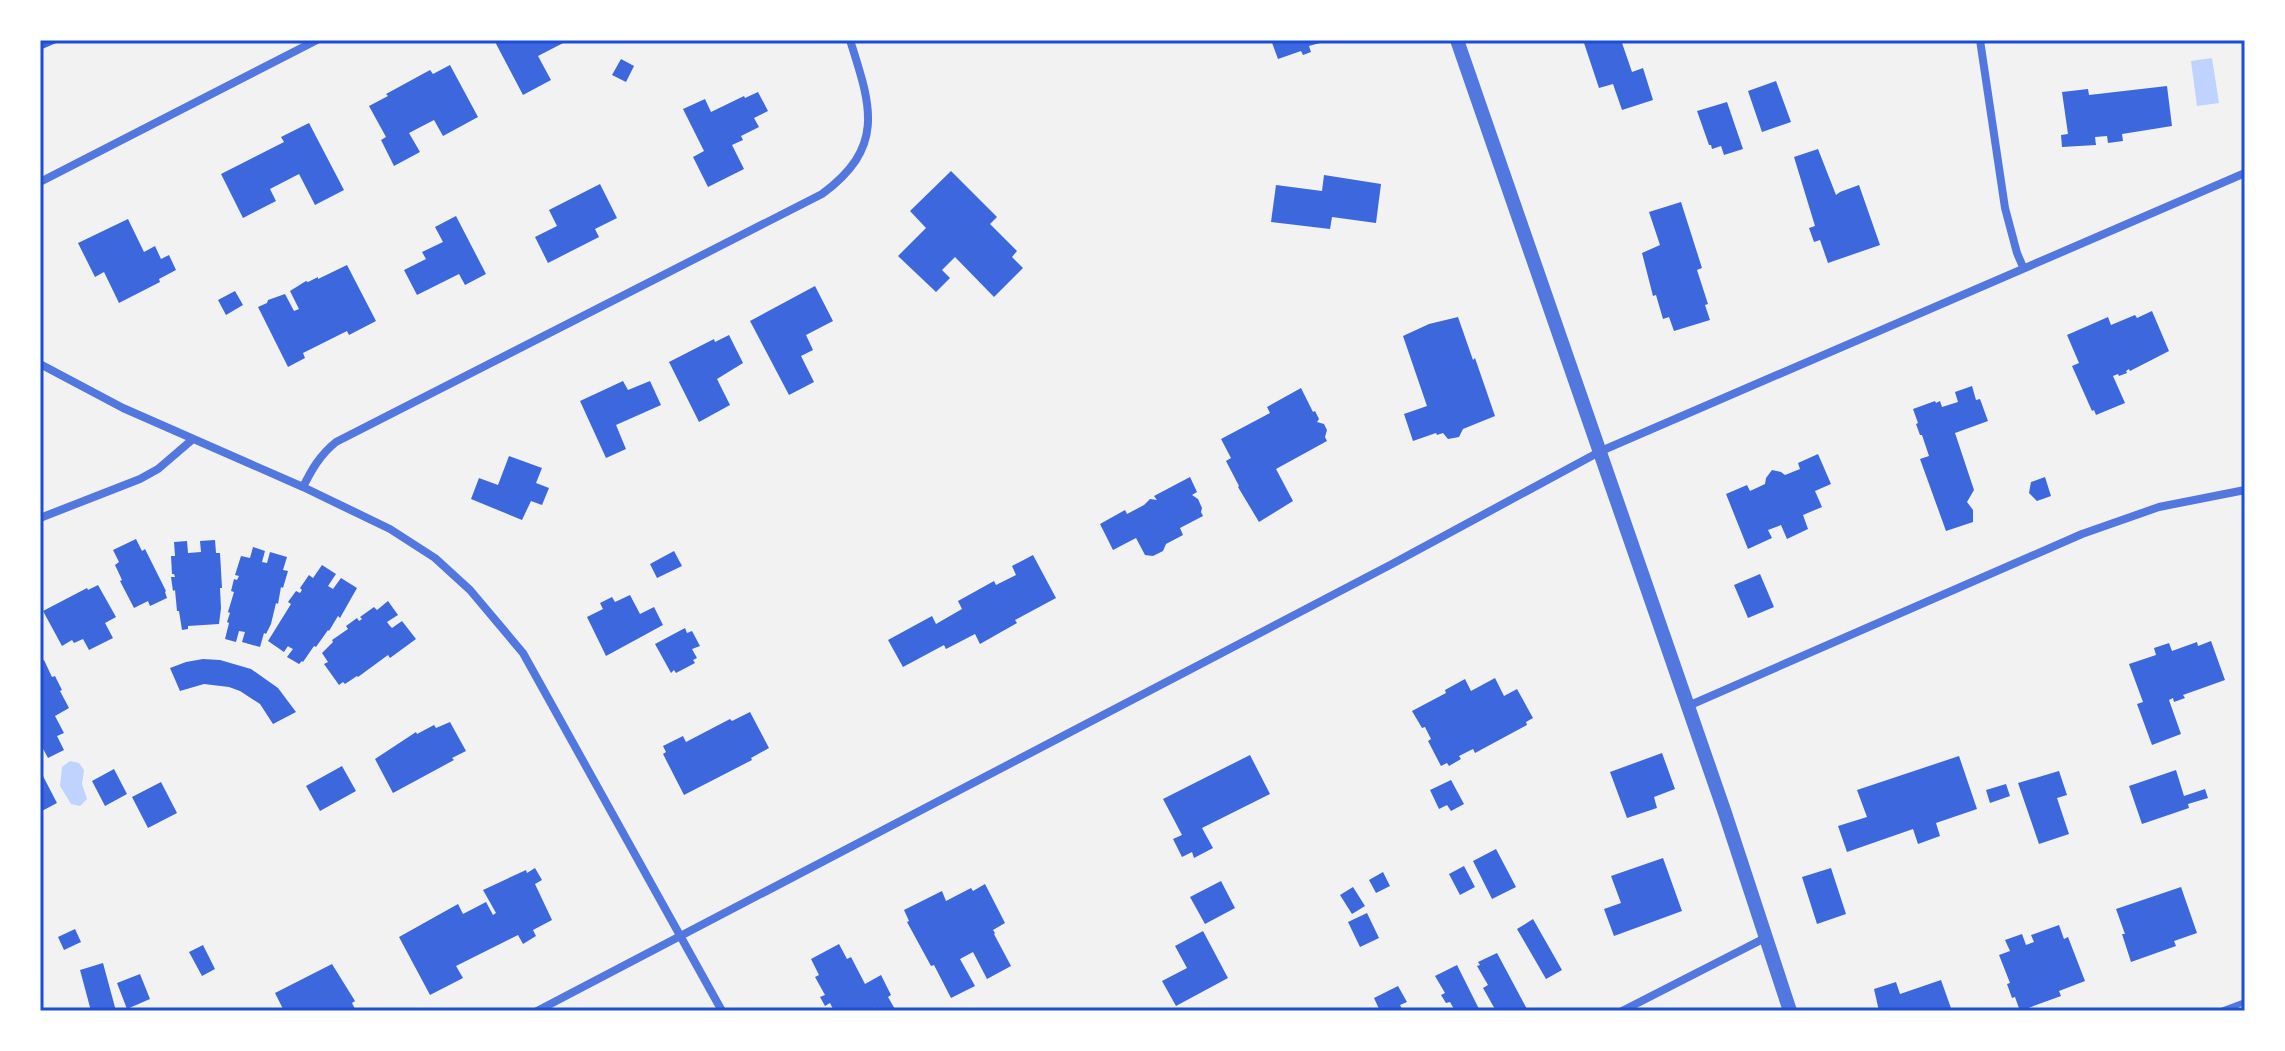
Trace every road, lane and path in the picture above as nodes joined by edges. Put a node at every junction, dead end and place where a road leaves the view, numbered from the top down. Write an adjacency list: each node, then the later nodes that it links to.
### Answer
1 (317, 40): 6 (street)
2 (850, 40): 11 (street)
3 (1457, 40): 10 (street)
4 (1980, 40): 7 (street)
5 (2245, 173): 7 (street)
6 (40, 182)
7 (2023, 267): 10 (street)
8 (40, 364): 9 (street)
9 (193, 439): 11 (street); 13 (street)
10 (1601, 451): 14 (street); 15 (street)
11 (303, 487): 15 (street)
12 (2245, 490): 14 (street)
13 (40, 518)
14 (1688, 706): 16 (street)
15 (680, 935): 18 (street); 19 (street)
16 (1765, 938): 20 (street); 21 (street)
17 (2245, 1002): 22 (lane)
18 (537, 1011)
19 (722, 1011)
20 (1622, 1011)
21 (1790, 1011)
22 (2221, 1011)

